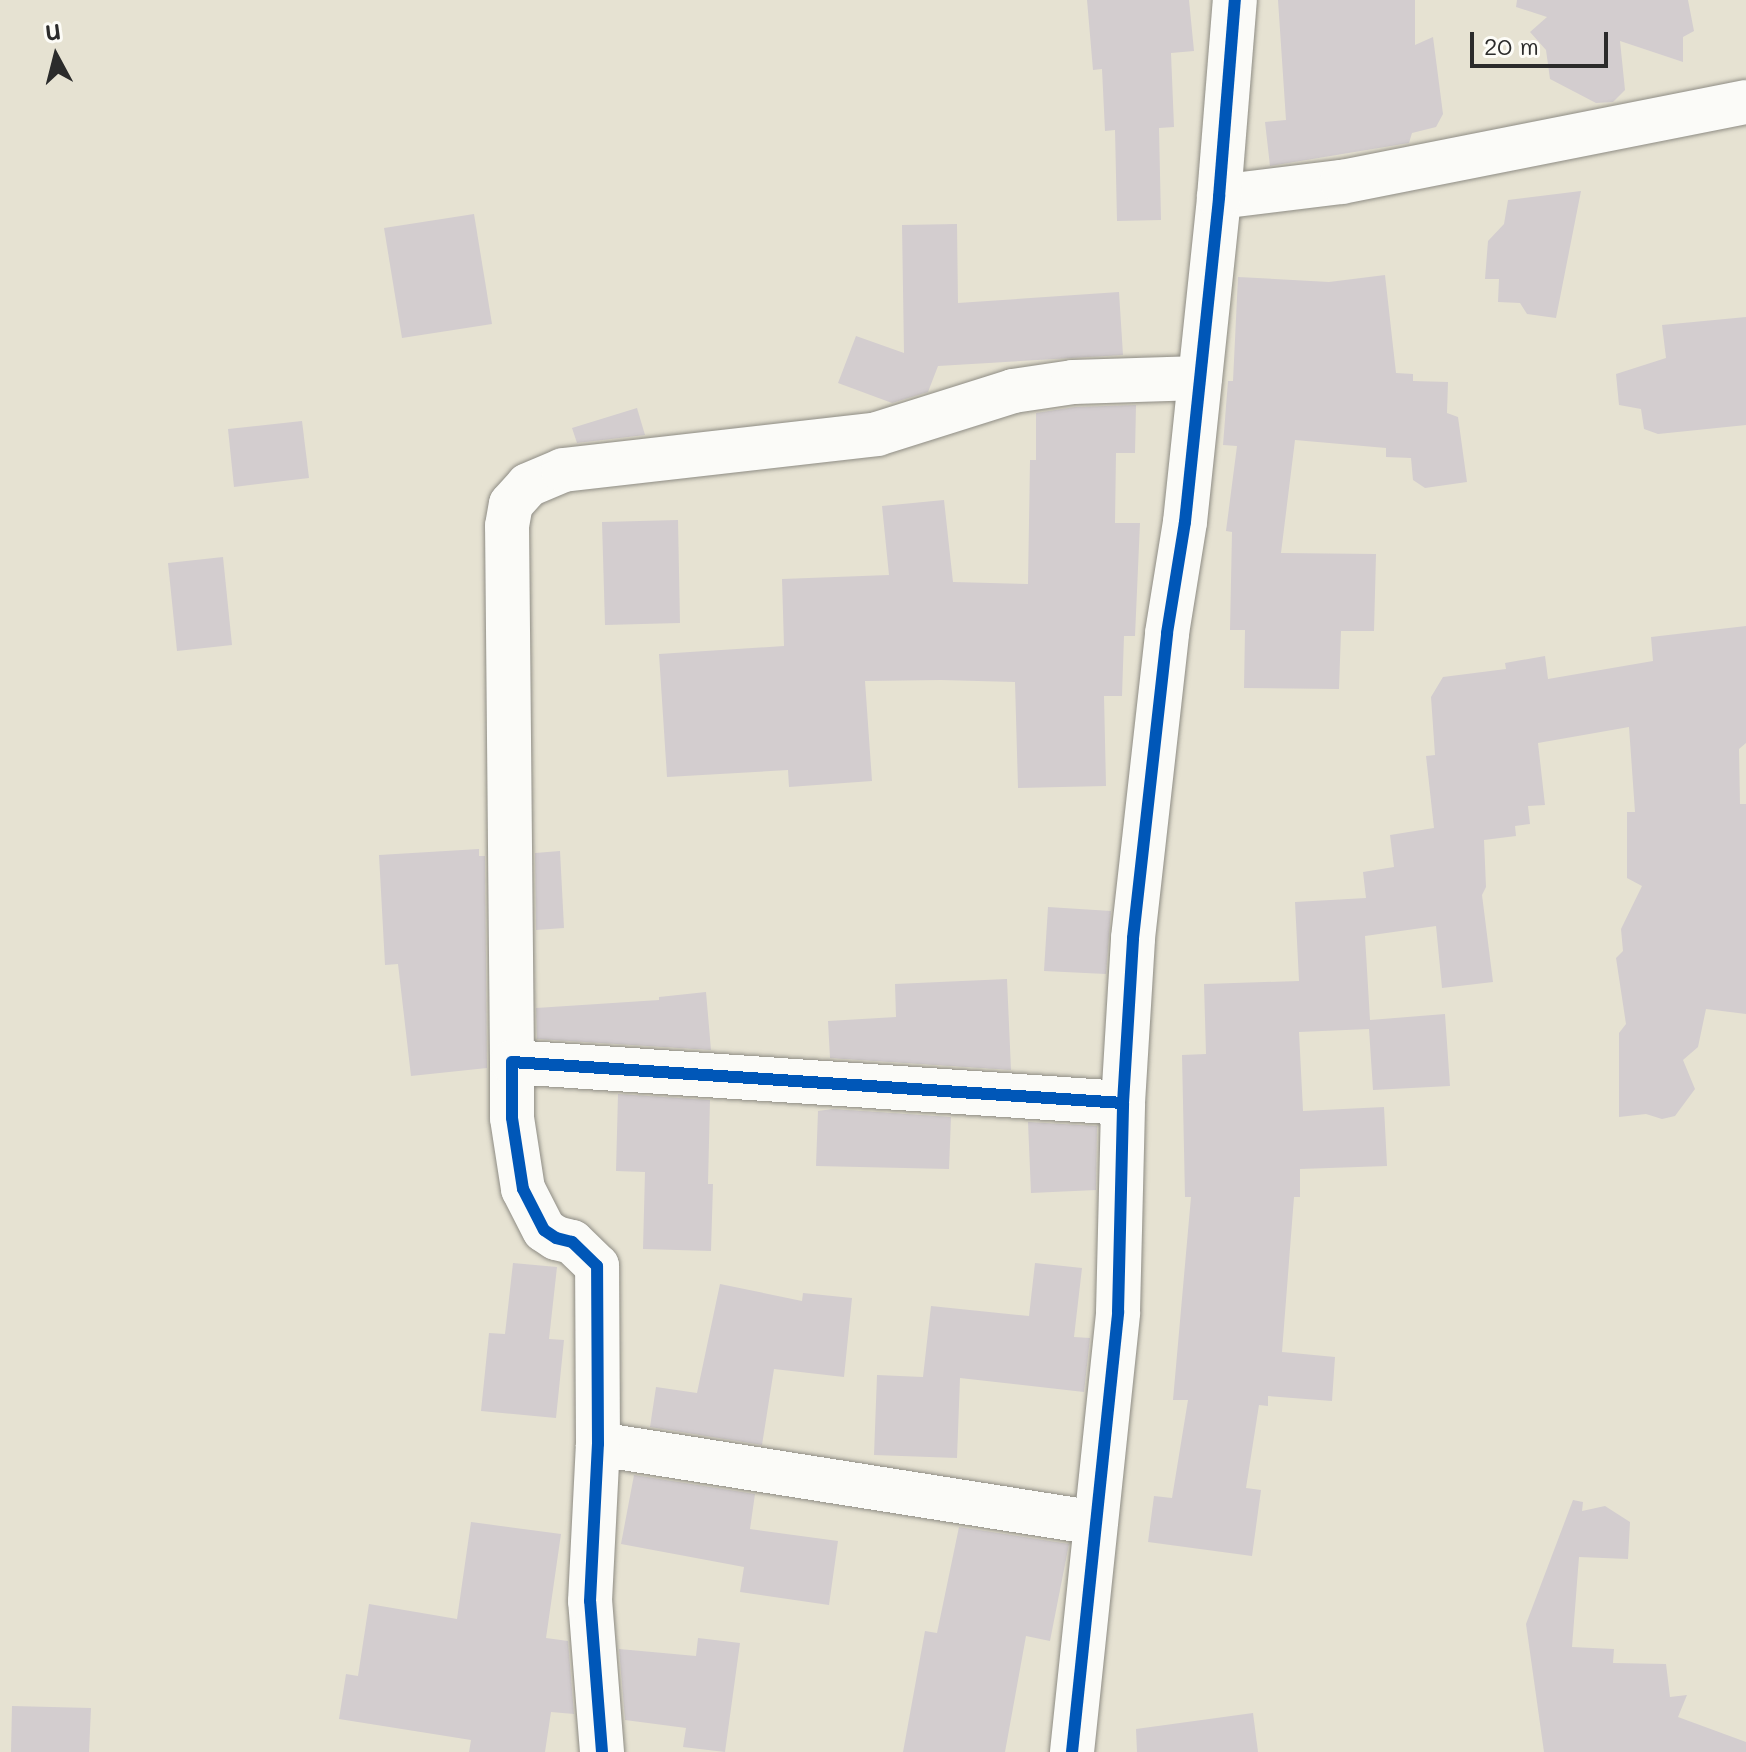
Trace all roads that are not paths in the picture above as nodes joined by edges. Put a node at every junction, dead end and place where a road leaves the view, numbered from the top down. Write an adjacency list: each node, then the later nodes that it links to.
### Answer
1 (1235, 0): 3 (street)
2 (1746, 102): 3 (street)
3 (1219, 197): 4 (street)
4 (1200, 378): 5 (street); 6 (street)
5 (512, 1062): 6 (street); 7 (street)
6 (1123, 1103): 8 (street)
7 (598, 1444): 8 (street); 9 (street)
8 (1096, 1523): 10 (street)
9 (602, 1752)
10 (1072, 1752)

